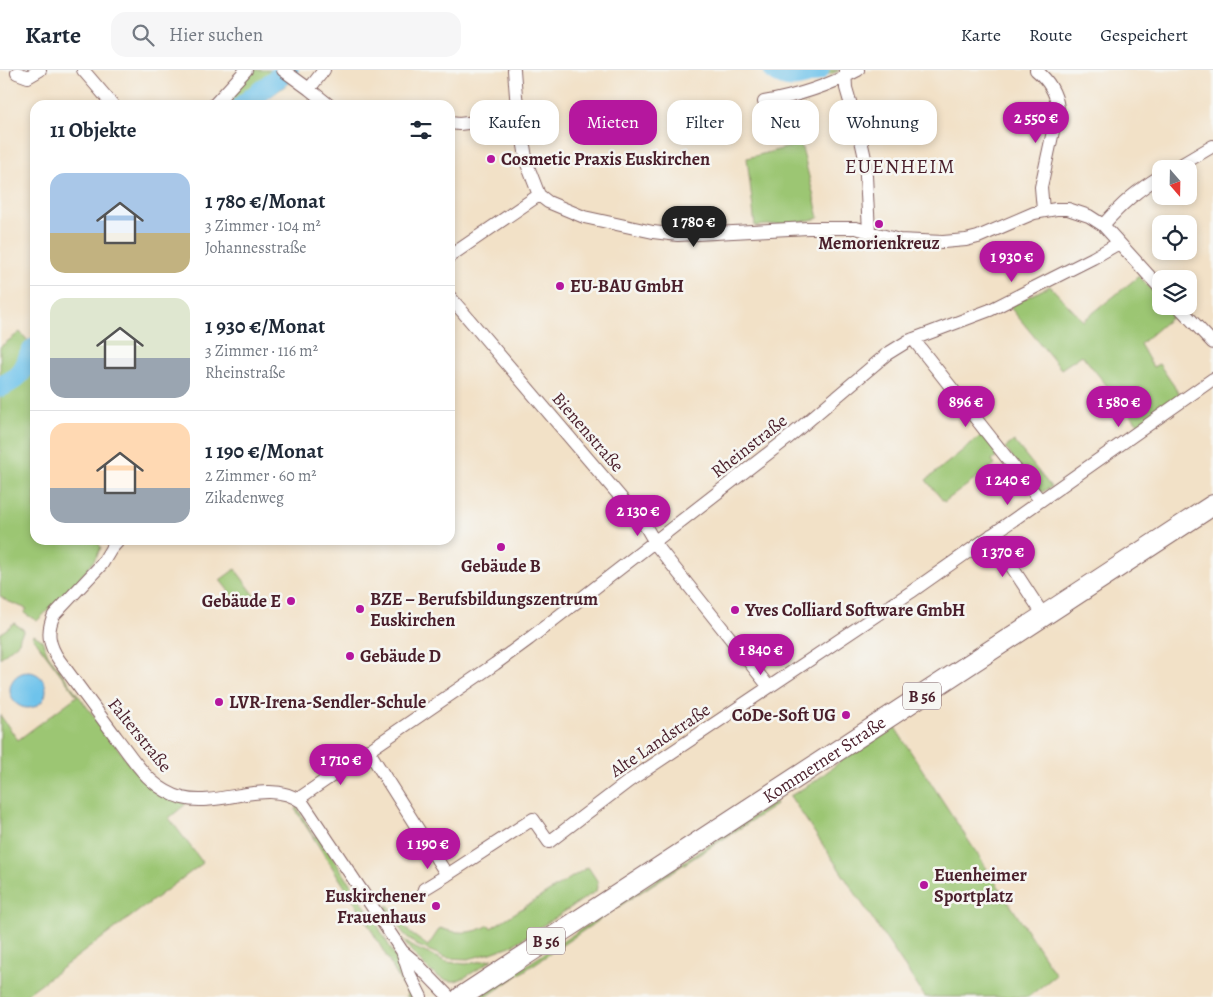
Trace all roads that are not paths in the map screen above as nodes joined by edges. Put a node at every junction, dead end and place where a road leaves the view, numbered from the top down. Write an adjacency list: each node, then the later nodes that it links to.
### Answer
1 (40, 70): 8 (street)
2 (82, 70): 12 (street)
3 (246, 70): 13 (street)
4 (324, 70): 11 (street)
5 (514, 70): 15 (street)
6 (858, 70): 10 (street)
7 (1036, 70): 24 (street)
8 (17, 73)
9 (287, 73): 11 (street)
10 (845, 74): 16 (street); 26 (street)
11 (310, 89): 14 (street)
12 (109, 100)
13 (219, 100)
14 (322, 100)
15 (517, 100)
16 (773, 100)
17 (470, 123): 18 (street)
18 (455, 124)
19 (524, 145): 23 (street)
20 (1213, 146): 21 (street)
21 (1189, 160)
22 (1152, 181): 25 (street)
23 (539, 195): 26 (street); 28 (street)
24 (1043, 210): 25 (street); 26 (street)
25 (1103, 225): 27 (street)
26 (869, 231)
27 (1119, 243): 29 (street); 32 (street, Rheinstraße)
28 (455, 253)
29 (1152, 279)
30 (455, 303): 38 (street, Bienenstraße)
31 (1187, 315): 33 (street)
32 (913, 339): 35 (street); 38 (street, Rheinstraße)
33 (1213, 343)
34 (1213, 379): 35 (street, Alte Landstraße)
35 (1040, 500): 37 (street, Alte Landstraße)
36 (1213, 505): 40 (main road, Kommerner Straße / B 56)
37 (991, 535): 40 (street); 41 (street, Alte Landstraße)
38 (654, 541): 41 (street, Bienenstraße); 42 (street, Rheinstraße)
39 (115, 545): 43 (street, Falterstraße)
40 (1044, 616): 49 (main road, Kommerner Straße / B 56)
41 (769, 688): 44 (street, Alte Landstraße)
42 (368, 750): 43 (street, Rheinstraße); 44 (street)
43 (298, 799): 46 (street)
44 (447, 875): 45 (street)
45 (424, 889)
46 (402, 951): 47 (street); 48 (street)
47 (421, 997)
48 (449, 997)
49 (461, 997)

